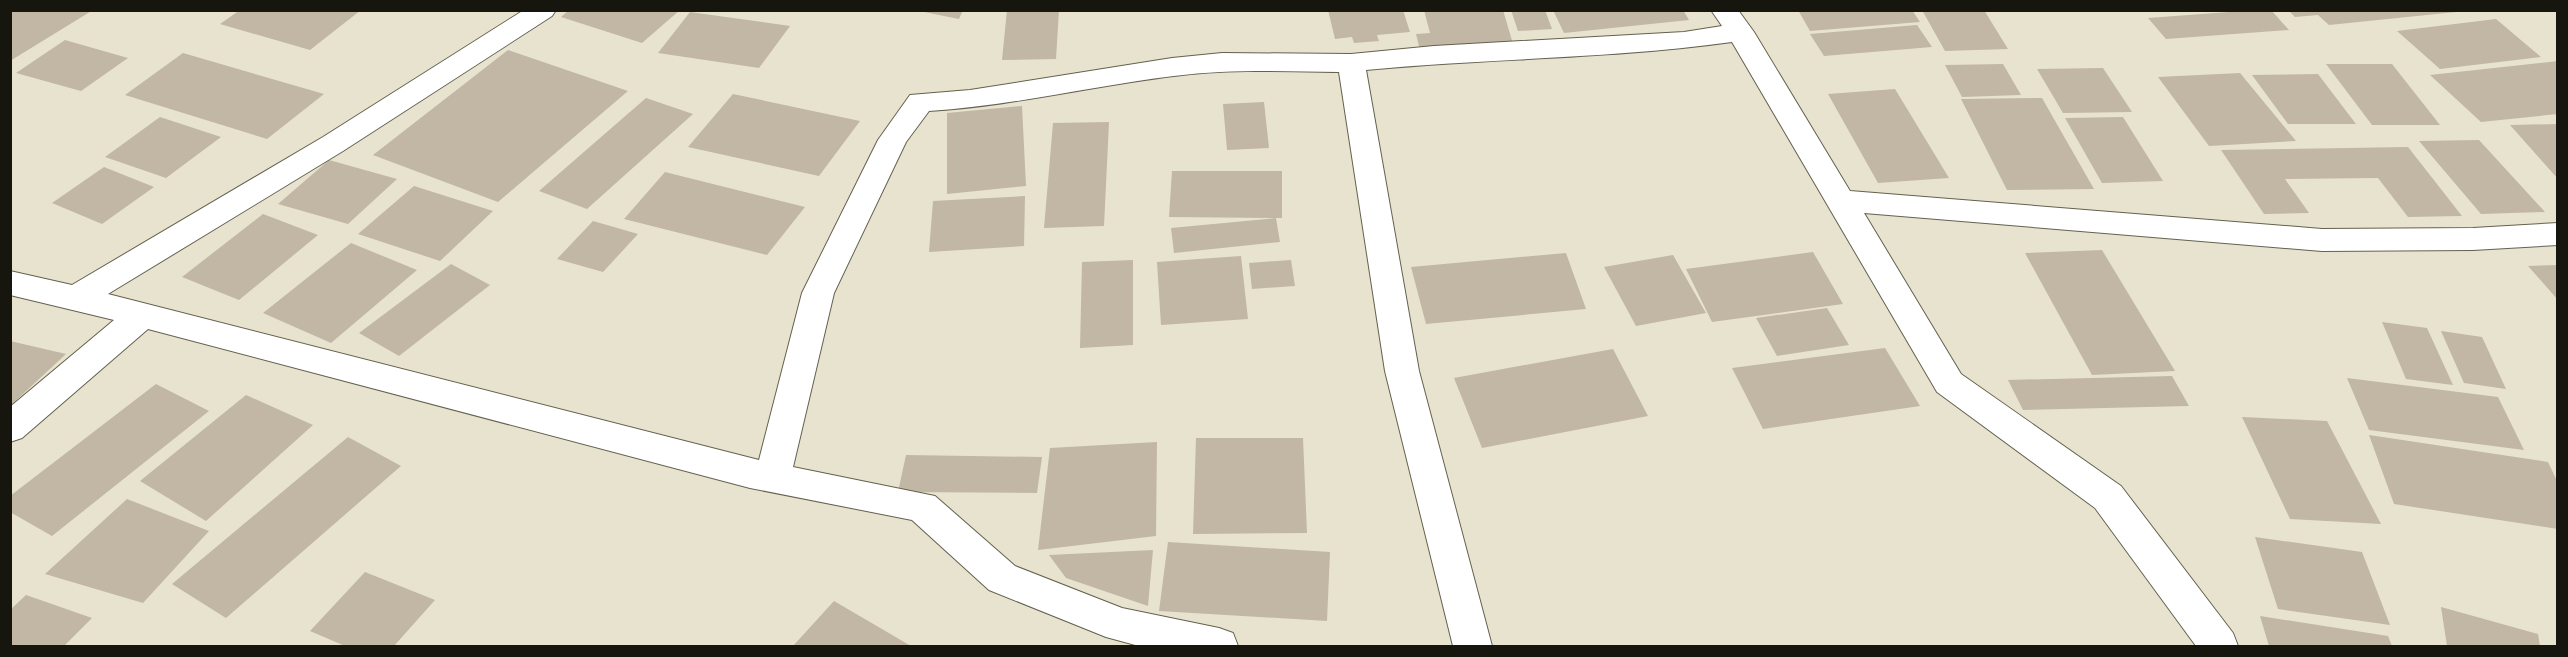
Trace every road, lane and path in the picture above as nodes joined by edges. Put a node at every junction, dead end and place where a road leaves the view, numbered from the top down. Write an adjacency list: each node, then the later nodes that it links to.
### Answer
1 (543, 10): 7 (street)
2 (1732, 21): 3 (street); 4 (street)
3 (1351, 63): 10 (street); 12 (street)
4 (1840, 201): 5 (street); 13 (street)
5 (2558, 234)
6 (10, 283): 7 (street)
7 (76, 298): 8 (street)
8 (142, 315): 9 (street); 10 (street)
9 (10, 428)
10 (772, 478): 11 (street)
11 (1219, 646)
12 (1473, 646)
13 (2219, 646)

